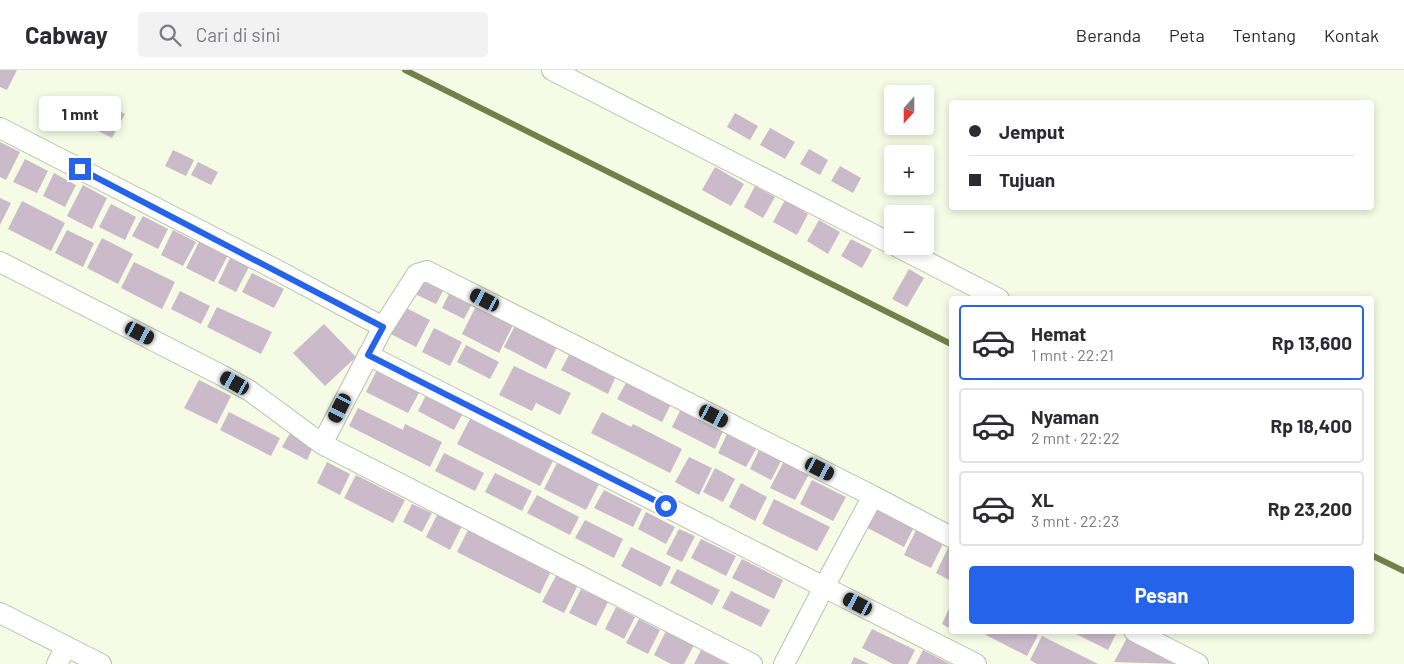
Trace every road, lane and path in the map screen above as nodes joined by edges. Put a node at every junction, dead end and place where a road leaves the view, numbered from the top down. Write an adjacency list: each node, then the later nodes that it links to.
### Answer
1 (552, 70): 3 (street)
2 (0, 128): 7 (street)
3 (884, 240)
4 (913, 255): 6 (street)
5 (0, 262): 9 (street)
6 (993, 296)
7 (383, 327): 8 (street); 10 (street)
8 (368, 355): 9 (street); 12 (street)
9 (322, 444): 18 (street)
10 (872, 496): 11 (street); 12 (street)
11 (949, 536)
12 (824, 587): 19 (street); 20 (street)
13 (0, 613): 15 (street)
14 (1140, 634): 21 (street)
15 (66, 647): 16 (street); 17 (street)
16 (57, 664)
17 (101, 664)
18 (752, 664)
19 (784, 664)
20 (976, 664)
21 (1198, 664)

